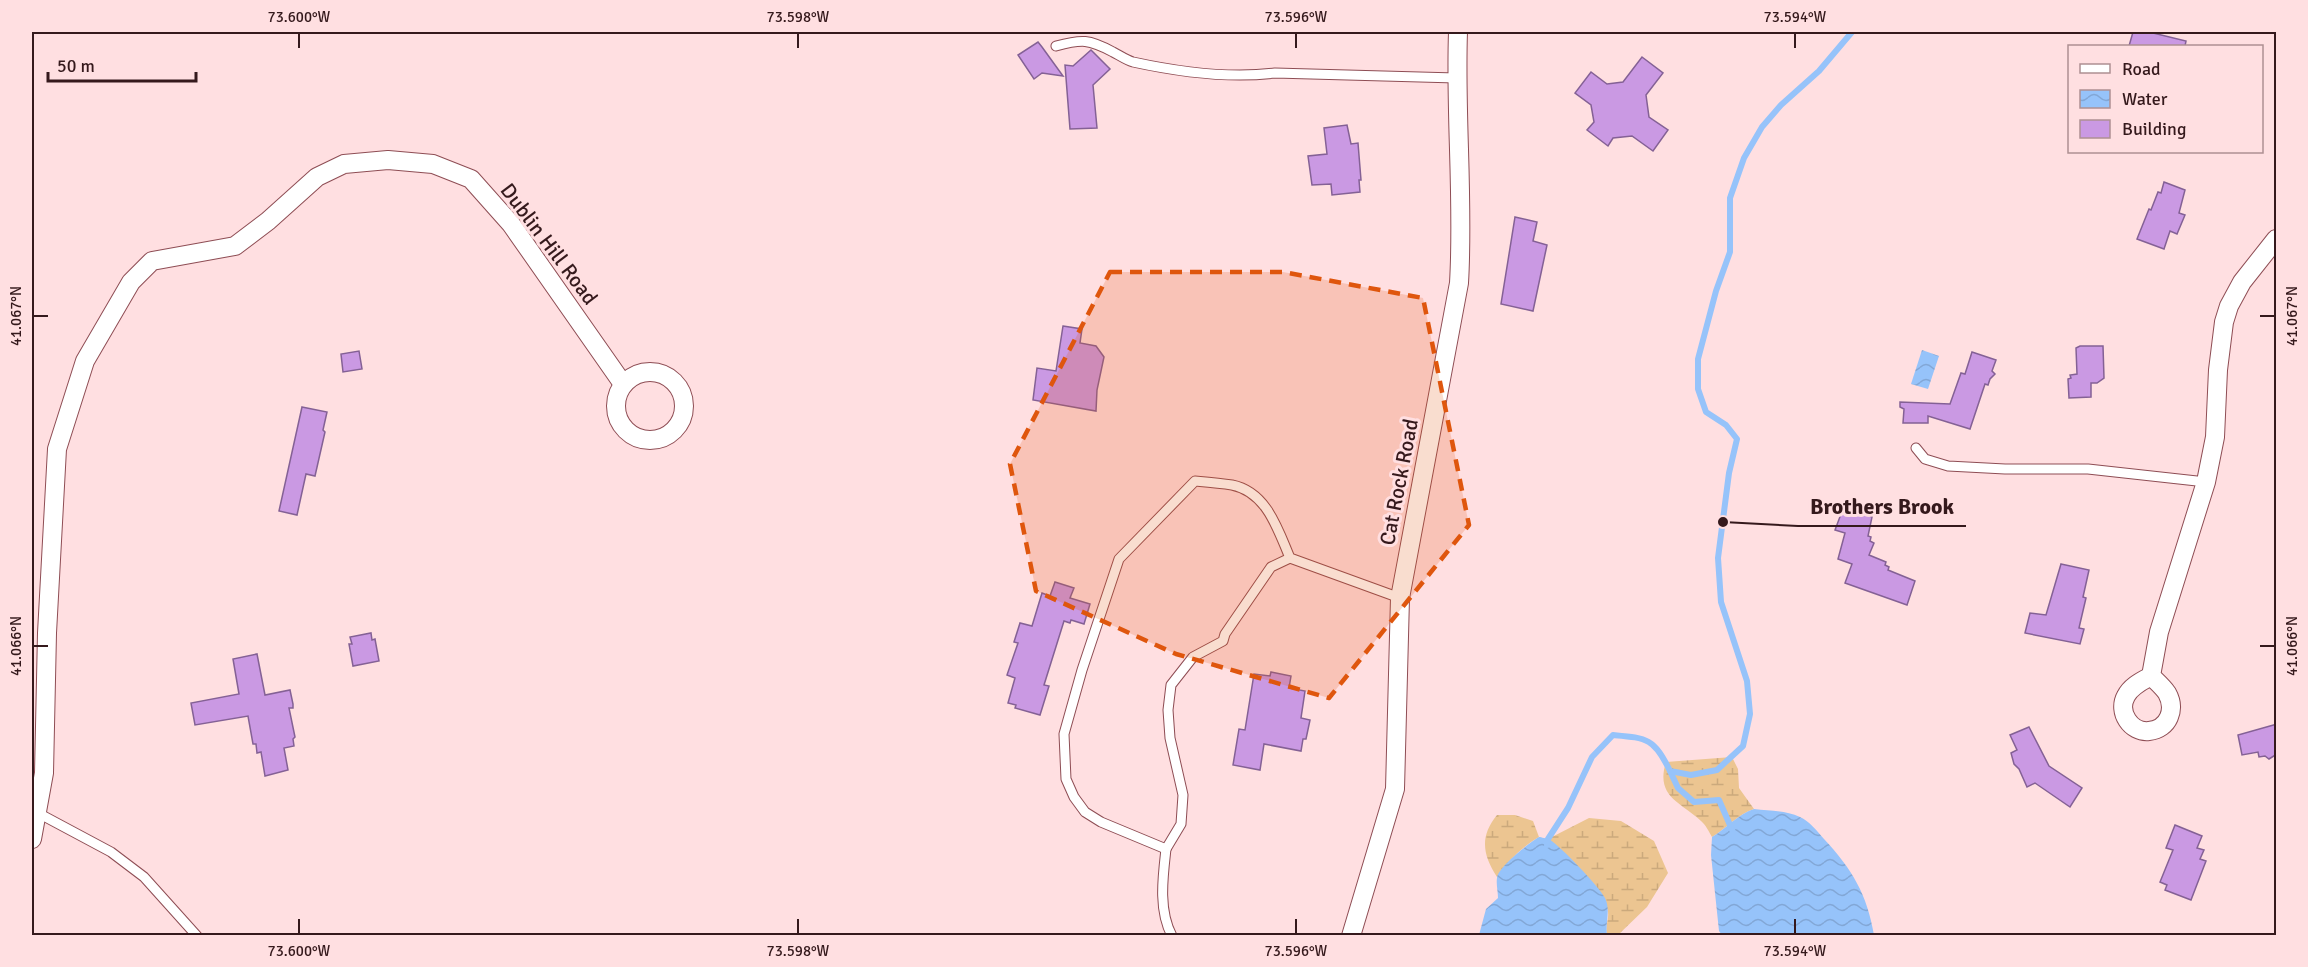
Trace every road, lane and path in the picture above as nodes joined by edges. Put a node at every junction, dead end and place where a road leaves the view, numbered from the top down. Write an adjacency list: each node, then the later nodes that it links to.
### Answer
1 (1458, 32): 3 (street, Cat Rock Road)
2 (1056, 46): 3 (lane)
3 (1456, 78): 9 (street, Cat Rock Road)
4 (2277, 239): 7 (street)
5 (623, 384): 11 (street, Dublin Hill Road)
6 (1916, 448): 7 (lane)
7 (2206, 482): 10 (street)
8 (1290, 558): 9 (lane); 13 (lane); 13 (lane)
9 (1400, 598): 16 (street, Cat Rock Road)
10 (2151, 676)
11 (38, 813): 12 (street, Dublin Hill Road); 14 (lane)
12 (32, 839)
13 (1166, 849): 15 (lane)
14 (197, 936)
15 (1172, 936)
16 (1351, 936)

